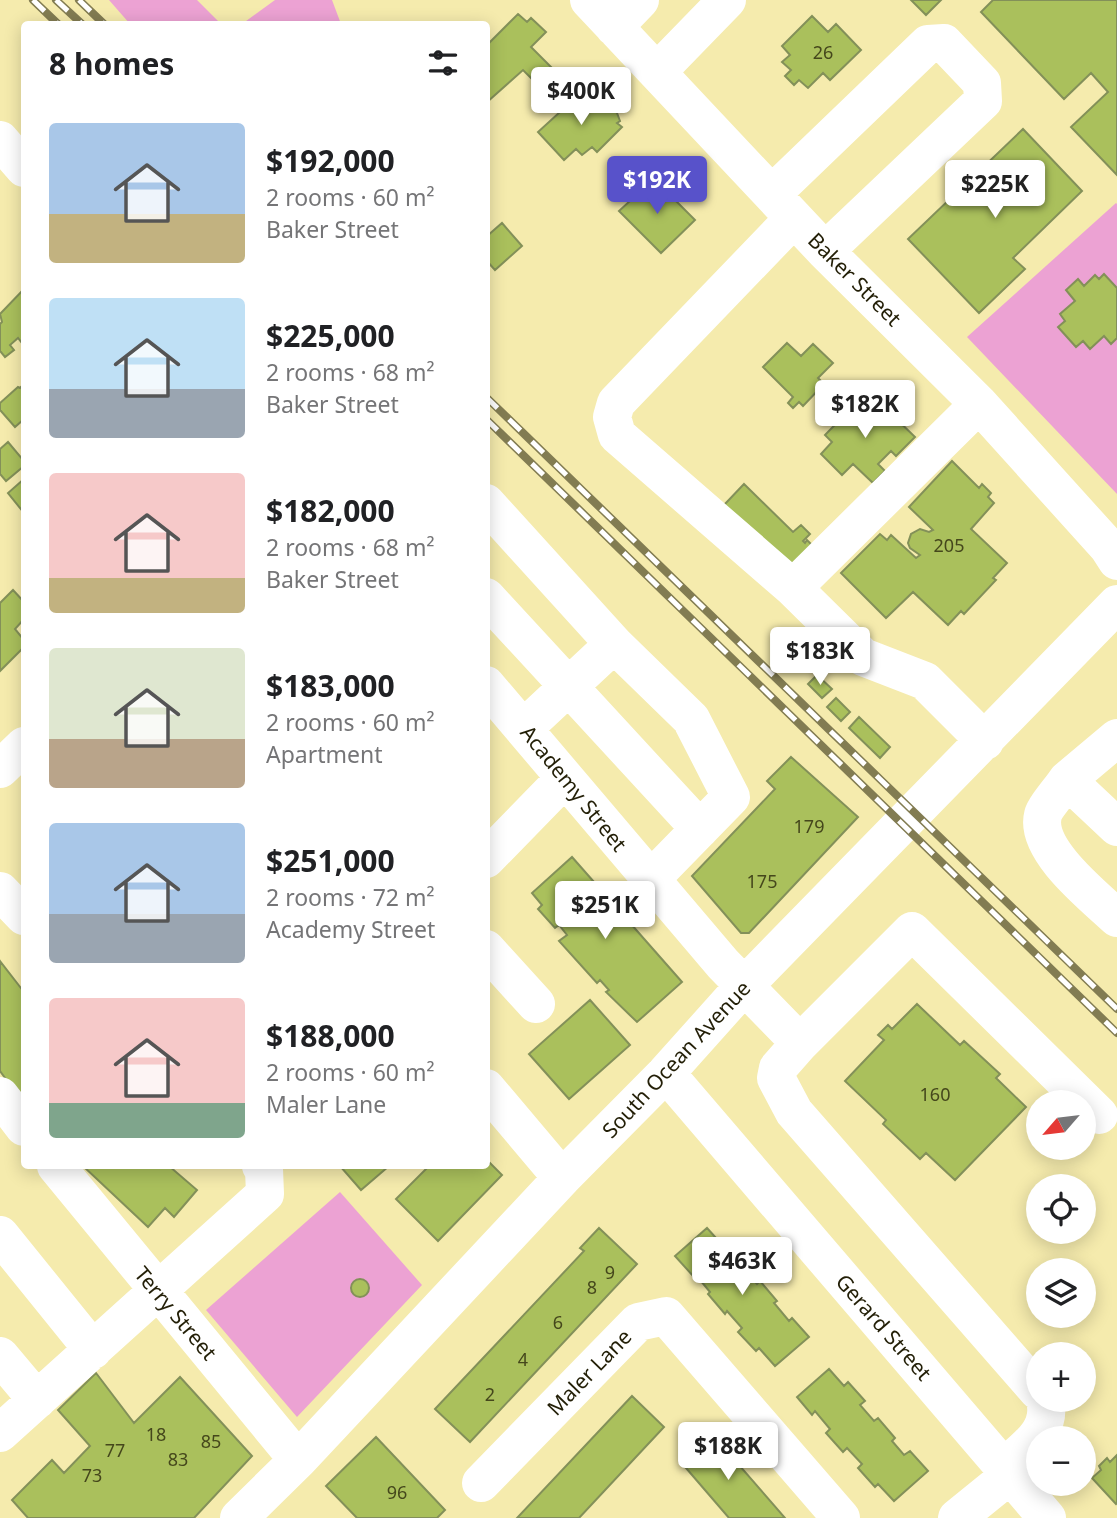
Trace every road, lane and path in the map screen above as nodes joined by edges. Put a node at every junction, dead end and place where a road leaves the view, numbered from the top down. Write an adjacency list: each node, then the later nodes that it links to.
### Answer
1 (640, 0): 3 (street)
2 (727, 0): 4 (street)
3 (601, 13): 4 (street, Baker Street)
4 (657, 72): 7 (street, Baker Street)
5 (0, 140): 6 (street)
6 (21, 164)
7 (783, 206): 8 (street, Baker Street); 8 (street); 12 (street)
8 (825, 251): 9 (street, Baker Street)
9 (979, 404): 11 (street, Baker Street); 12 (street)
10 (490, 507): 15 (street)
11 (1117, 561)
12 (793, 588): 19 (street)
13 (490, 601): 16 (street)
14 (1117, 604): 19 (street, South Ocean Avenue)
15 (614, 644): 16 (street); 25 (street)
16 (568, 687): 17 (street); 25 (street)
17 (502, 714): 22 (street, Academy Street)
18 (1117, 738): 23 (street)
19 (985, 741): 32 (street, South Ocean Avenue)
20 (21, 749): 21 (street)
21 (0, 769)
22 (564, 779): 26 (street); 27 (street, Academy Street)
23 (1068, 780): 24 (street); 30 (street)
24 (1117, 827)
25 (700, 829): 27 (street)
26 (490, 855)
27 (650, 880): 32 (street, Academy Street)
28 (0, 891): 29 (street)
29 (21, 913)
30 (1117, 918)
31 (490, 953): 33 (street)
32 (743, 987): 34 (street, Academy Street); 35 (street, South Ocean Avenue)
33 (536, 1004)
34 (800, 1043): 38 (street); 47 (street)
35 (666, 1073): 42 (street, South Ocean Avenue); 52 (street, Gerard Street)
36 (490, 1093): 42 (street)
37 (0, 1096): 39 (street)
38 (1099, 1115)
39 (21, 1123)
40 (58, 1169): 44 (street, Terry Street)
41 (264, 1169): 44 (street)
42 (562, 1178): 51 (street, South Ocean Avenue)
43 (0, 1235): 45 (street)
44 (158, 1292): 45 (street); 51 (street, Terry Street)
45 (93, 1350): 48 (street)
46 (0, 1356): 48 (street)
47 (1026, 1377)
48 (37, 1400): 50 (street)
49 (1048, 1412): 52 (street)
50 (0, 1433)
51 (298, 1460): 54 (street, South Ocean Avenue)
52 (1007, 1471): 56 (street); 57 (street, Gerard Street)
53 (481, 1483): 55 (street, Maler Lane)
54 (239, 1518)
55 (841, 1518)
56 (957, 1518)
57 (1047, 1518)

